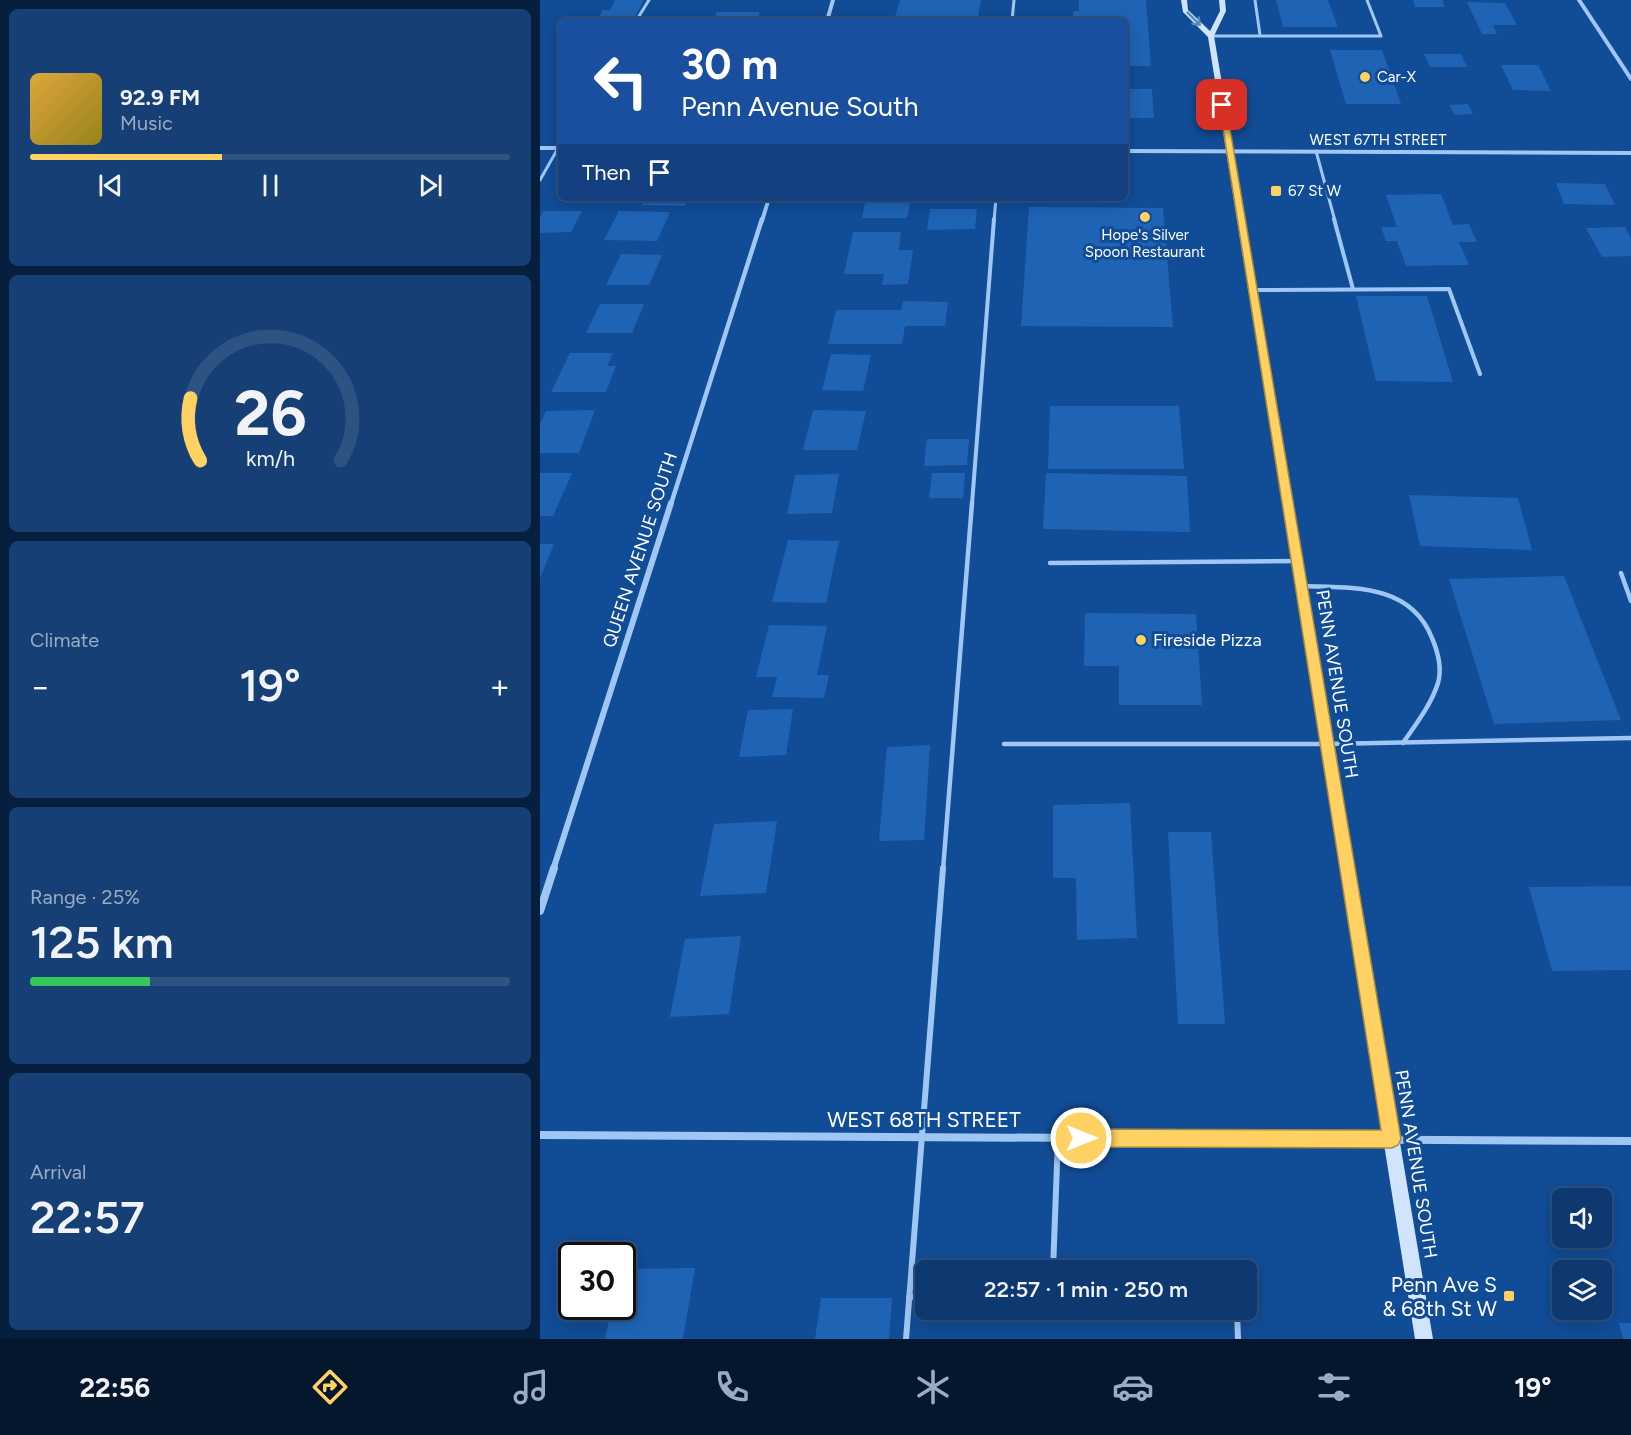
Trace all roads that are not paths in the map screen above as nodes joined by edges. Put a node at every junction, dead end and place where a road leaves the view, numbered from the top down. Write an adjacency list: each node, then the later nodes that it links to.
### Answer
1 (649, 0): 9 (lane)
2 (833, 0): 10 (street)
3 (1014, 0): 11 (lane)
4 (1184, 0): 13 (main road, one-way to 13)
5 (1222, 0): 13 (main road)
6 (1255, 0): 12 (lane)
7 (1366, 0): 12 (lane)
8 (1579, 0): 14 (street)
9 (638, 18)
10 (827, 18)
11 (1012, 18)
12 (1260, 35): 13 (lane)
13 (1211, 36): 19 (main road, PENN AVENUE SOUTH)
14 (1631, 79)
15 (558, 146): 16 (street)
16 (540, 148)
17 (558, 149): 22 (lane)
18 (1128, 151): 19 (street, WEST 67TH STREET)
19 (1230, 151): 20 (street, WEST 67TH STREET); 26 (main road, PENN AVENUE SOUTH)
20 (1316, 152): 21 (street, WEST 67TH STREET); 25 (lane)
21 (1631, 153)
22 (540, 180)
23 (769, 201): 37 (street, QUEEN AVENUE SOUTH)
24 (996, 201): 39 (lane)
25 (1353, 289): 26 (lane); 27 (lane)
26 (1253, 290): 28 (main road, PENN AVENUE SOUTH)
27 (1480, 374)
28 (1297, 561): 29 (lane); 31 (main road, PENN AVENUE SOUTH)
29 (1050, 563)
30 (1621, 573): 32 (lane)
31 (1301, 586): 34 (lane); 36 (main road, PENN AVENUE SOUTH)
32 (1631, 601)
33 (1631, 738): 34 (lane)
34 (1403, 743): 36 (lane)
35 (1004, 744): 36 (lane)
36 (1327, 744): 41 (main road, PENN AVENUE SOUTH)
37 (540, 911)
38 (540, 1135): 39 (street, WEST 68TH STREET)
39 (921, 1137): 40 (street, WEST 68TH STREET); 44 (lane)
40 (1058, 1138): 41 (street, WEST 68TH STREET); 43 (lane)
41 (1392, 1139): 42 (street, WEST 68TH STREET); 49 (main road, PENN AVENUE SOUTH)
42 (1631, 1141)
43 (1053, 1260)
44 (909, 1297): 45 (lane); 47 (lane)
45 (915, 1297)
46 (1237, 1320): 48 (lane)
47 (906, 1339)
48 (1238, 1339)
49 (1424, 1339)

